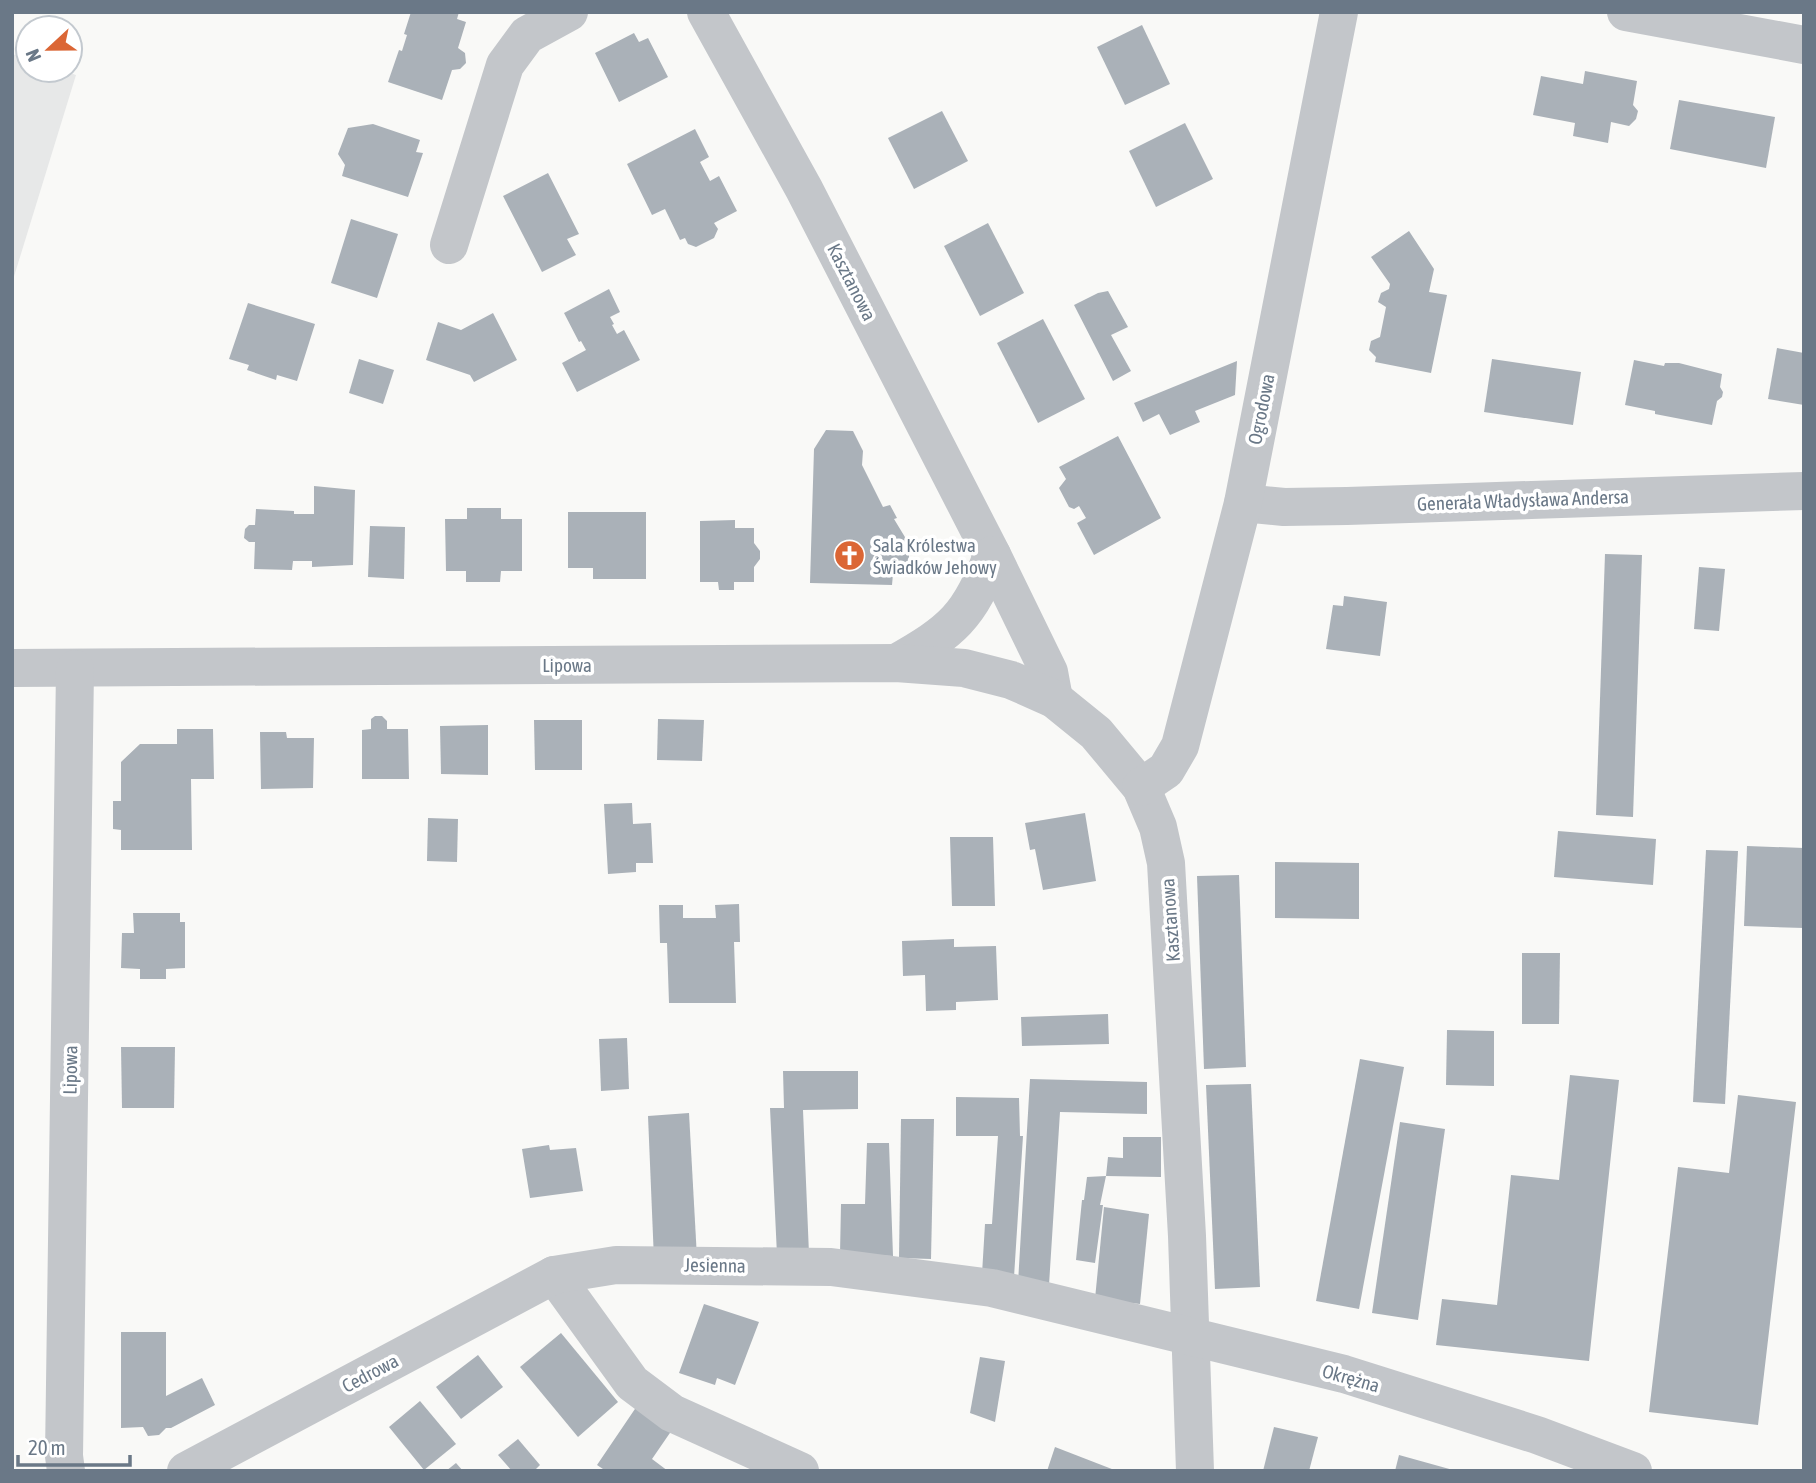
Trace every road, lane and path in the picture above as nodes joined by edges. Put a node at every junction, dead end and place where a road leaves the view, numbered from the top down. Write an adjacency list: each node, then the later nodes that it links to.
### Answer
1 (569, 12): 6 (street)
2 (706, 12): 9 (street, Kasztanowa)
3 (1339, 12): 8 (street, Ogrodowa)
4 (1626, 12): 5 (street)
5 (1804, 45)
6 (449, 245)
7 (1804, 491): 8 (street, Generała Władysława Andersa)
8 (1243, 503): 14 (street, Ogrodowa)
9 (992, 555): 10 (street); 13 (street, Kasztanowa)
10 (896, 663): 12 (street, Lipowa); 13 (street, Lipowa)
11 (12, 668): 12 (street, Lipowa)
12 (75, 669): 17 (street, Lipowa)
13 (1054, 699): 14 (street, Kasztanowa)
14 (1140, 787): 16 (street, Kasztanowa)
15 (554, 1275): 16 (street, Jesienna); 18 (street, Cedrowa); 19 (street)
16 (1192, 1338): 20 (street); 21 (street, Okrężna)
17 (66, 1471)
18 (186, 1471)
19 (800, 1471)
20 (1195, 1471)
21 (1633, 1471)

